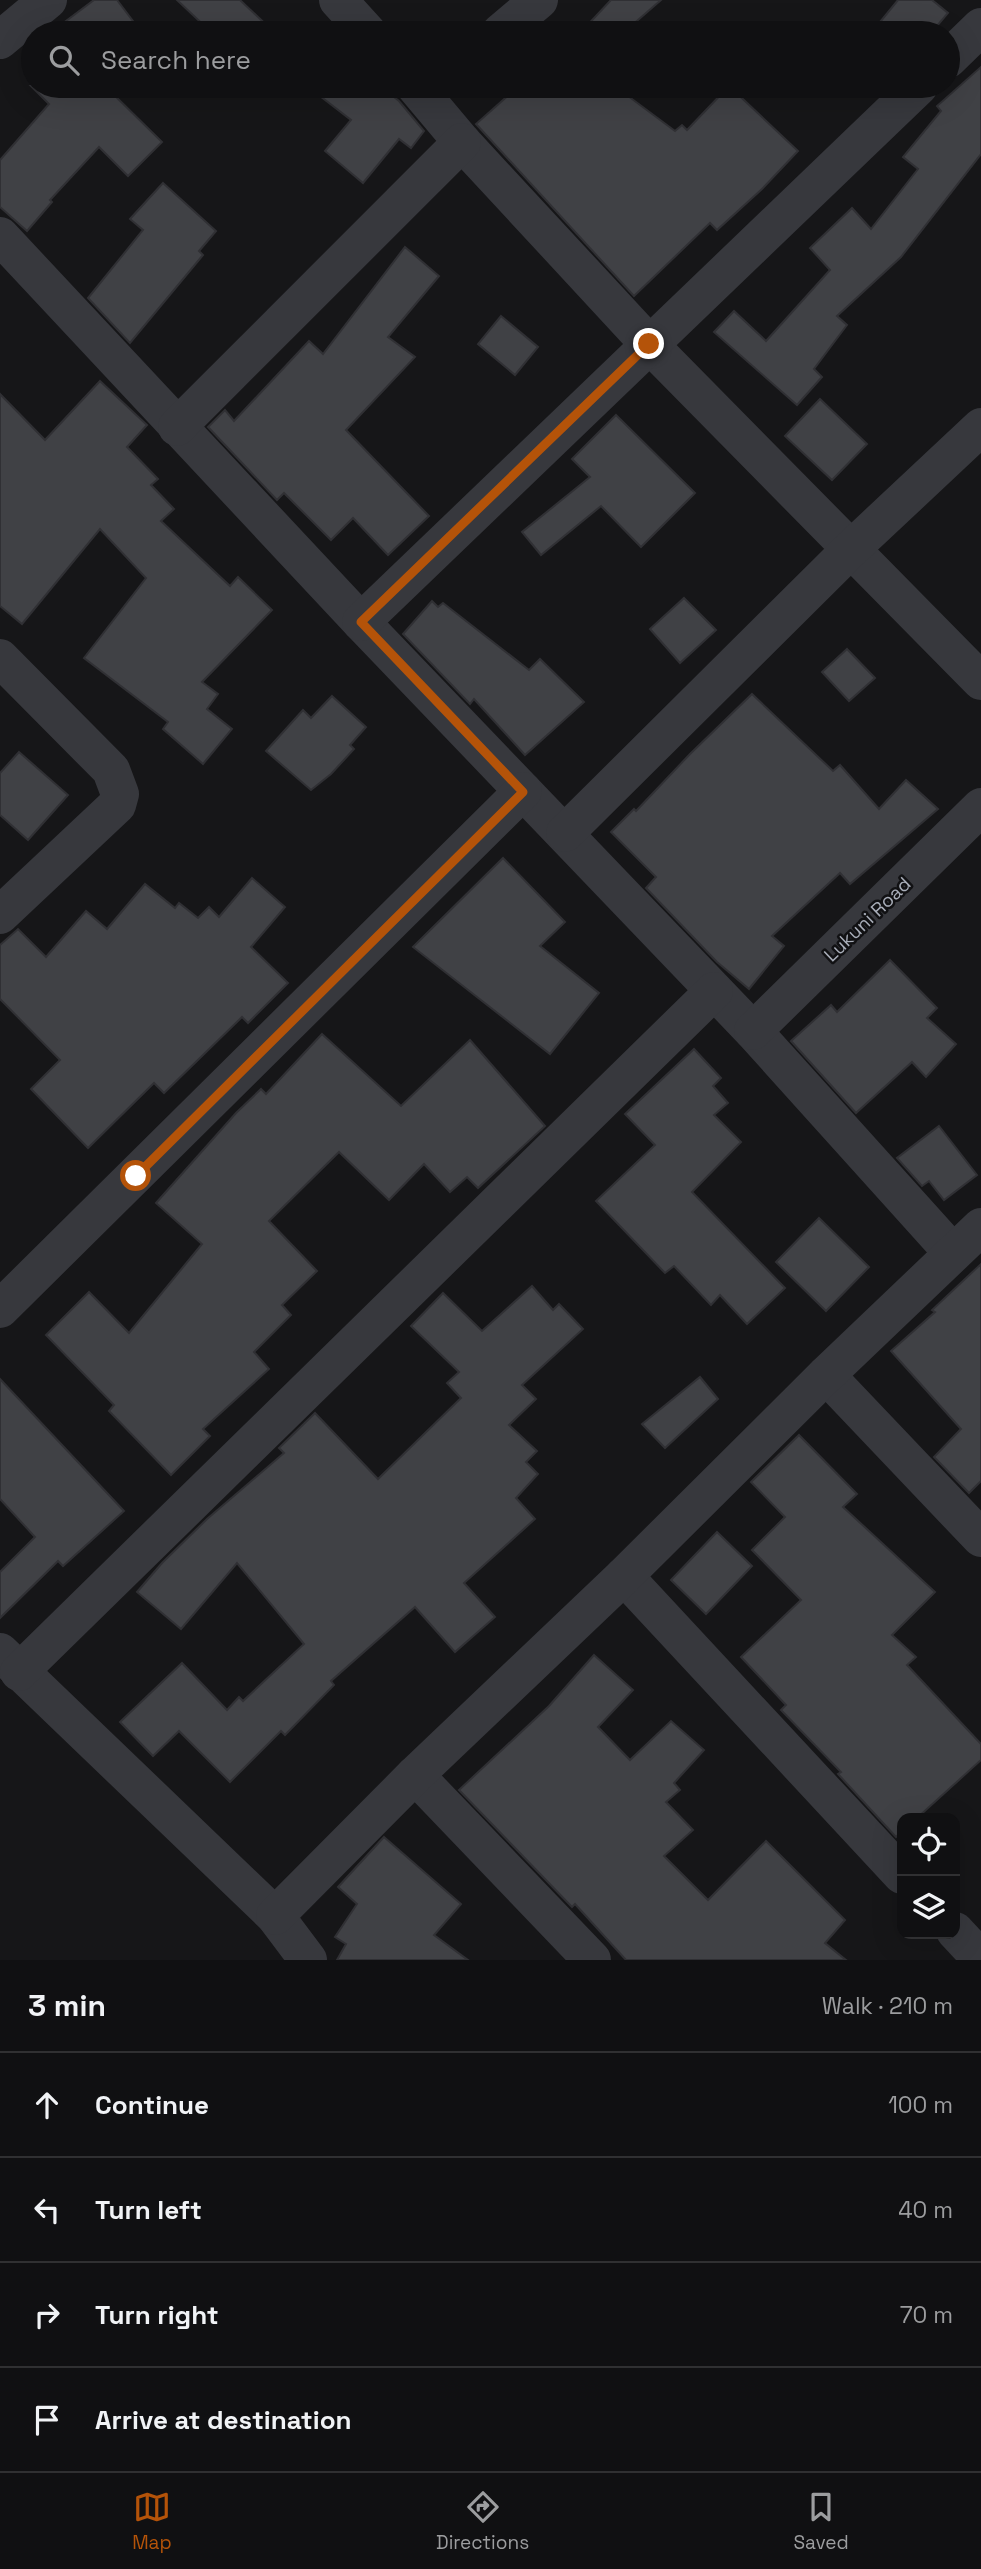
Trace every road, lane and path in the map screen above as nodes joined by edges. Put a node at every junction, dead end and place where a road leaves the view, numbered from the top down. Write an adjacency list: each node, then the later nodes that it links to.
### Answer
1 (48, 0): 4 (street)
2 (338, 0): 5 (street)
3 (539, 0): 6 (street)
4 (23, 21)
5 (357, 21)
6 (514, 21)
7 (21, 22): 9 (street)
8 (981, 27): 10 (street)
9 (0, 40)
10 (960, 47)
11 (434, 98): 13 (street)
12 (906, 98): 15 (street)
13 (462, 142): 15 (street); 16 (street)
14 (0, 236): 16 (street)
15 (649, 344): 18 (street); 19 (street)
16 (177, 426): 19 (street)
17 (981, 427): 18 (street)
18 (851, 550): 21 (street); 24 (street)
19 (361, 622): 22 (street)
20 (0, 658): 25 (street)
21 (981, 681)
22 (523, 792): 24 (street); 30 (street)
23 (981, 807): 27 (street, Lukuni Road)
24 (565, 833): 26 (street)
25 (0, 915)
26 (714, 991): 27 (street); 34 (street)
27 (753, 1031): 29 (street)
28 (981, 1227): 29 (street)
29 (953, 1253): 31 (street)
30 (0, 1308)
31 (826, 1375): 32 (street); 33 (street)
32 (981, 1538)
33 (624, 1576): 35 (street); 36 (street)
34 (9, 1662): 37 (street)
35 (415, 1774): 37 (street); 41 (street)
36 (897, 1870)
37 (275, 1916): 40 (street)
38 (960, 1936): 39 (street)
39 (981, 1959)
40 (308, 1960)
41 (592, 1960)

